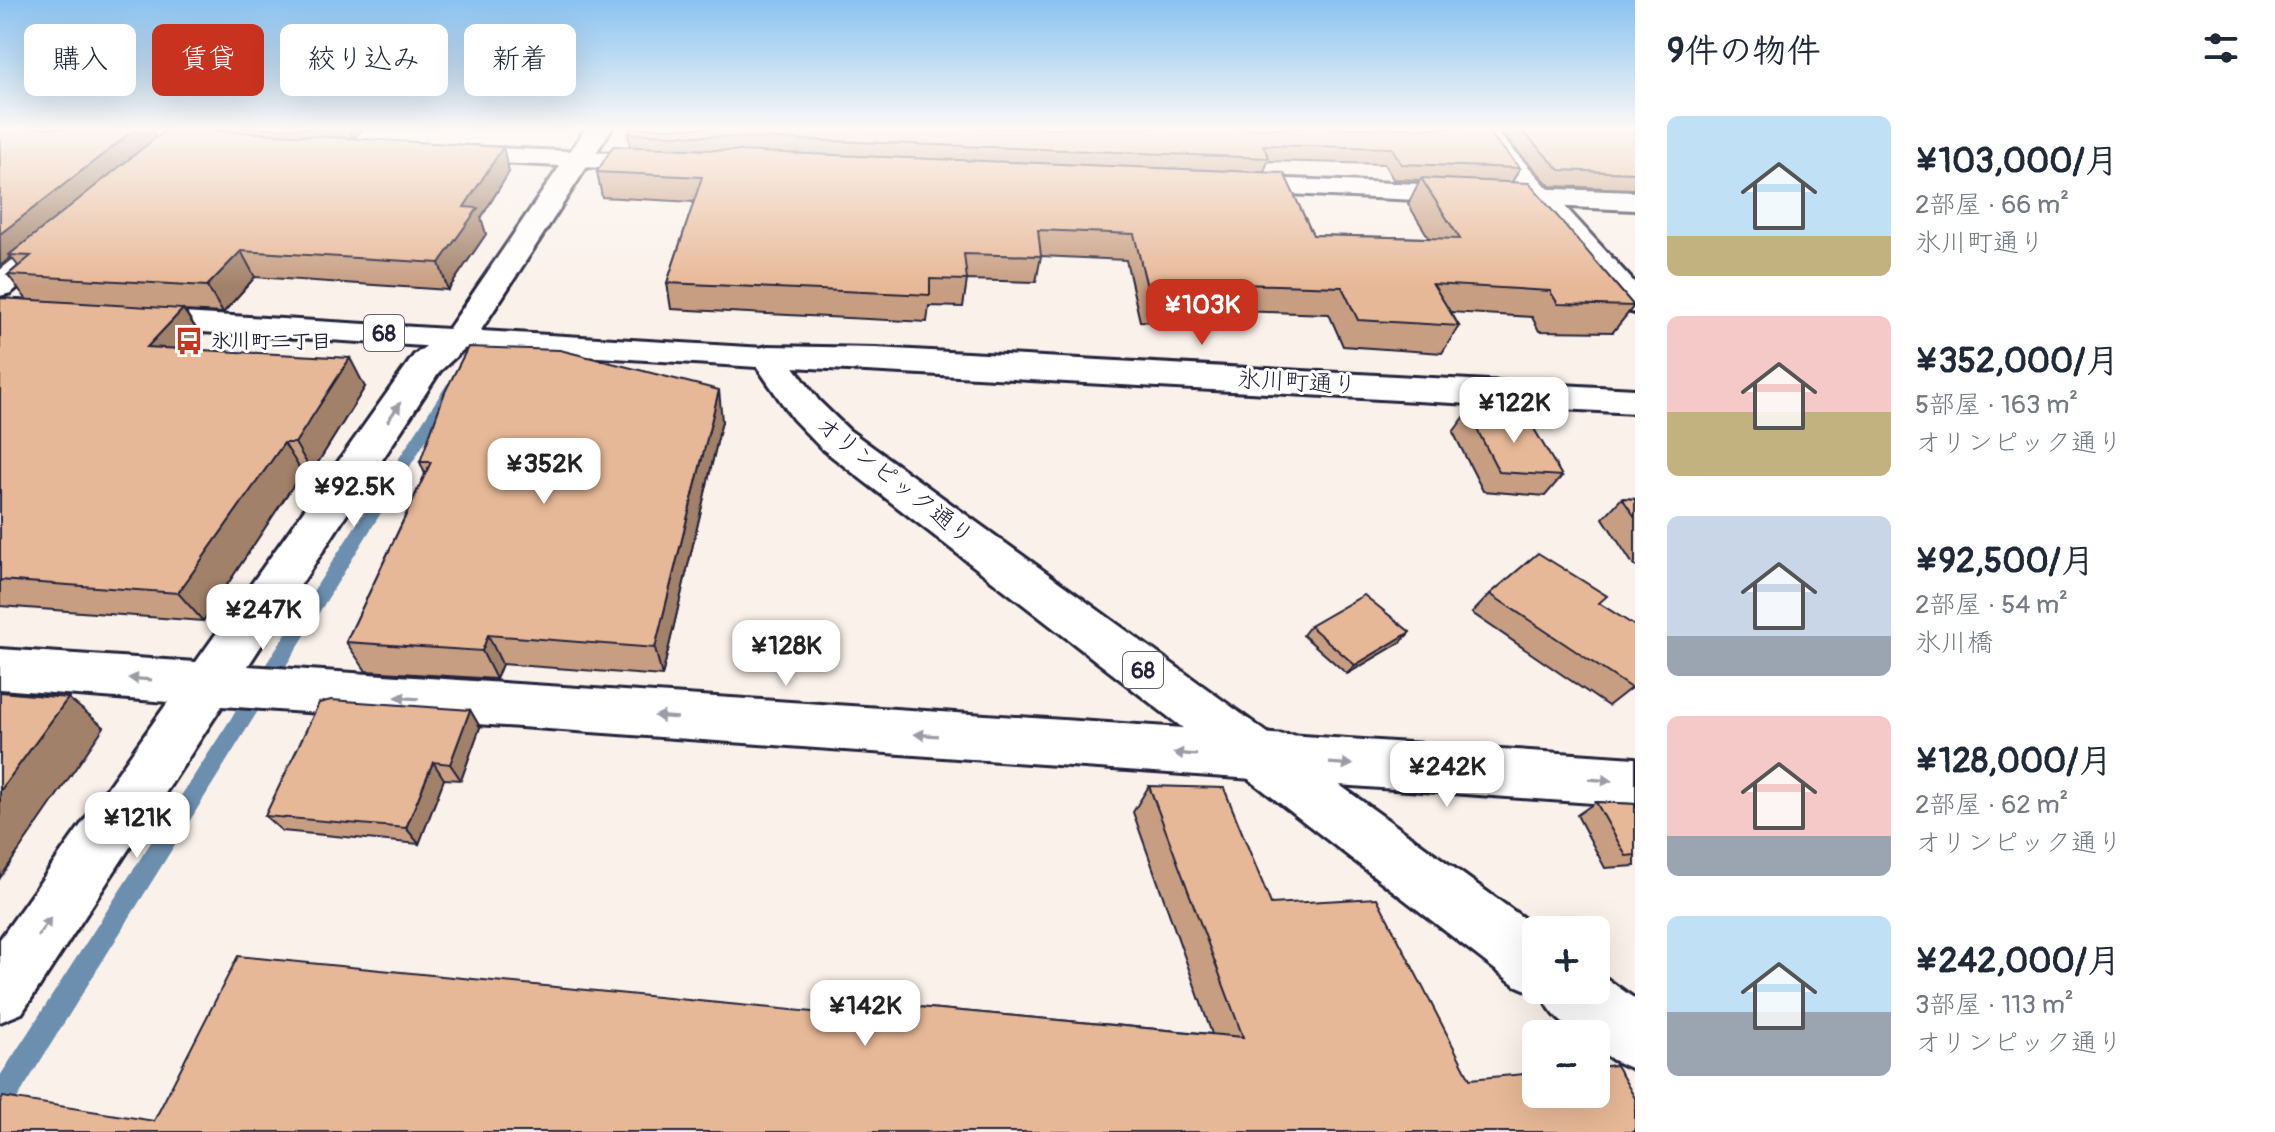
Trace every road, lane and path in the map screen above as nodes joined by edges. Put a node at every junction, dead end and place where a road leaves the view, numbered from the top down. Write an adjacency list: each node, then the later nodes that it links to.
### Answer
1 (564, 181): 10 (street)
2 (1526, 181): 4 (street)
3 (1209, 184): 4 (street)
4 (1540, 197): 5 (street); 7 (street)
5 (1635, 201)
6 (82, 219): 8 (street)
7 (1635, 303)
8 (5, 304)
9 (95, 318): 10 (street, 68)
10 (460, 337): 11 (street, 68); 14 (street, one-way to 10)
11 (768, 357): 12 (street, 氷川町通り); 15 (street, オリンピック通り / 68)
12 (1635, 401)
13 (0, 669): 14 (street, one-way to 13)
14 (213, 685): 15 (street, one-way to 14); 18 (street, one-way to 14)
15 (1263, 759): 16 (street, one-way to 16); 17 (street, オリンピック通り / 68)
16 (1635, 782)
17 (1522, 953)
18 (0, 991)
19 (1590, 1004): 20 (street)
20 (1635, 1038)

